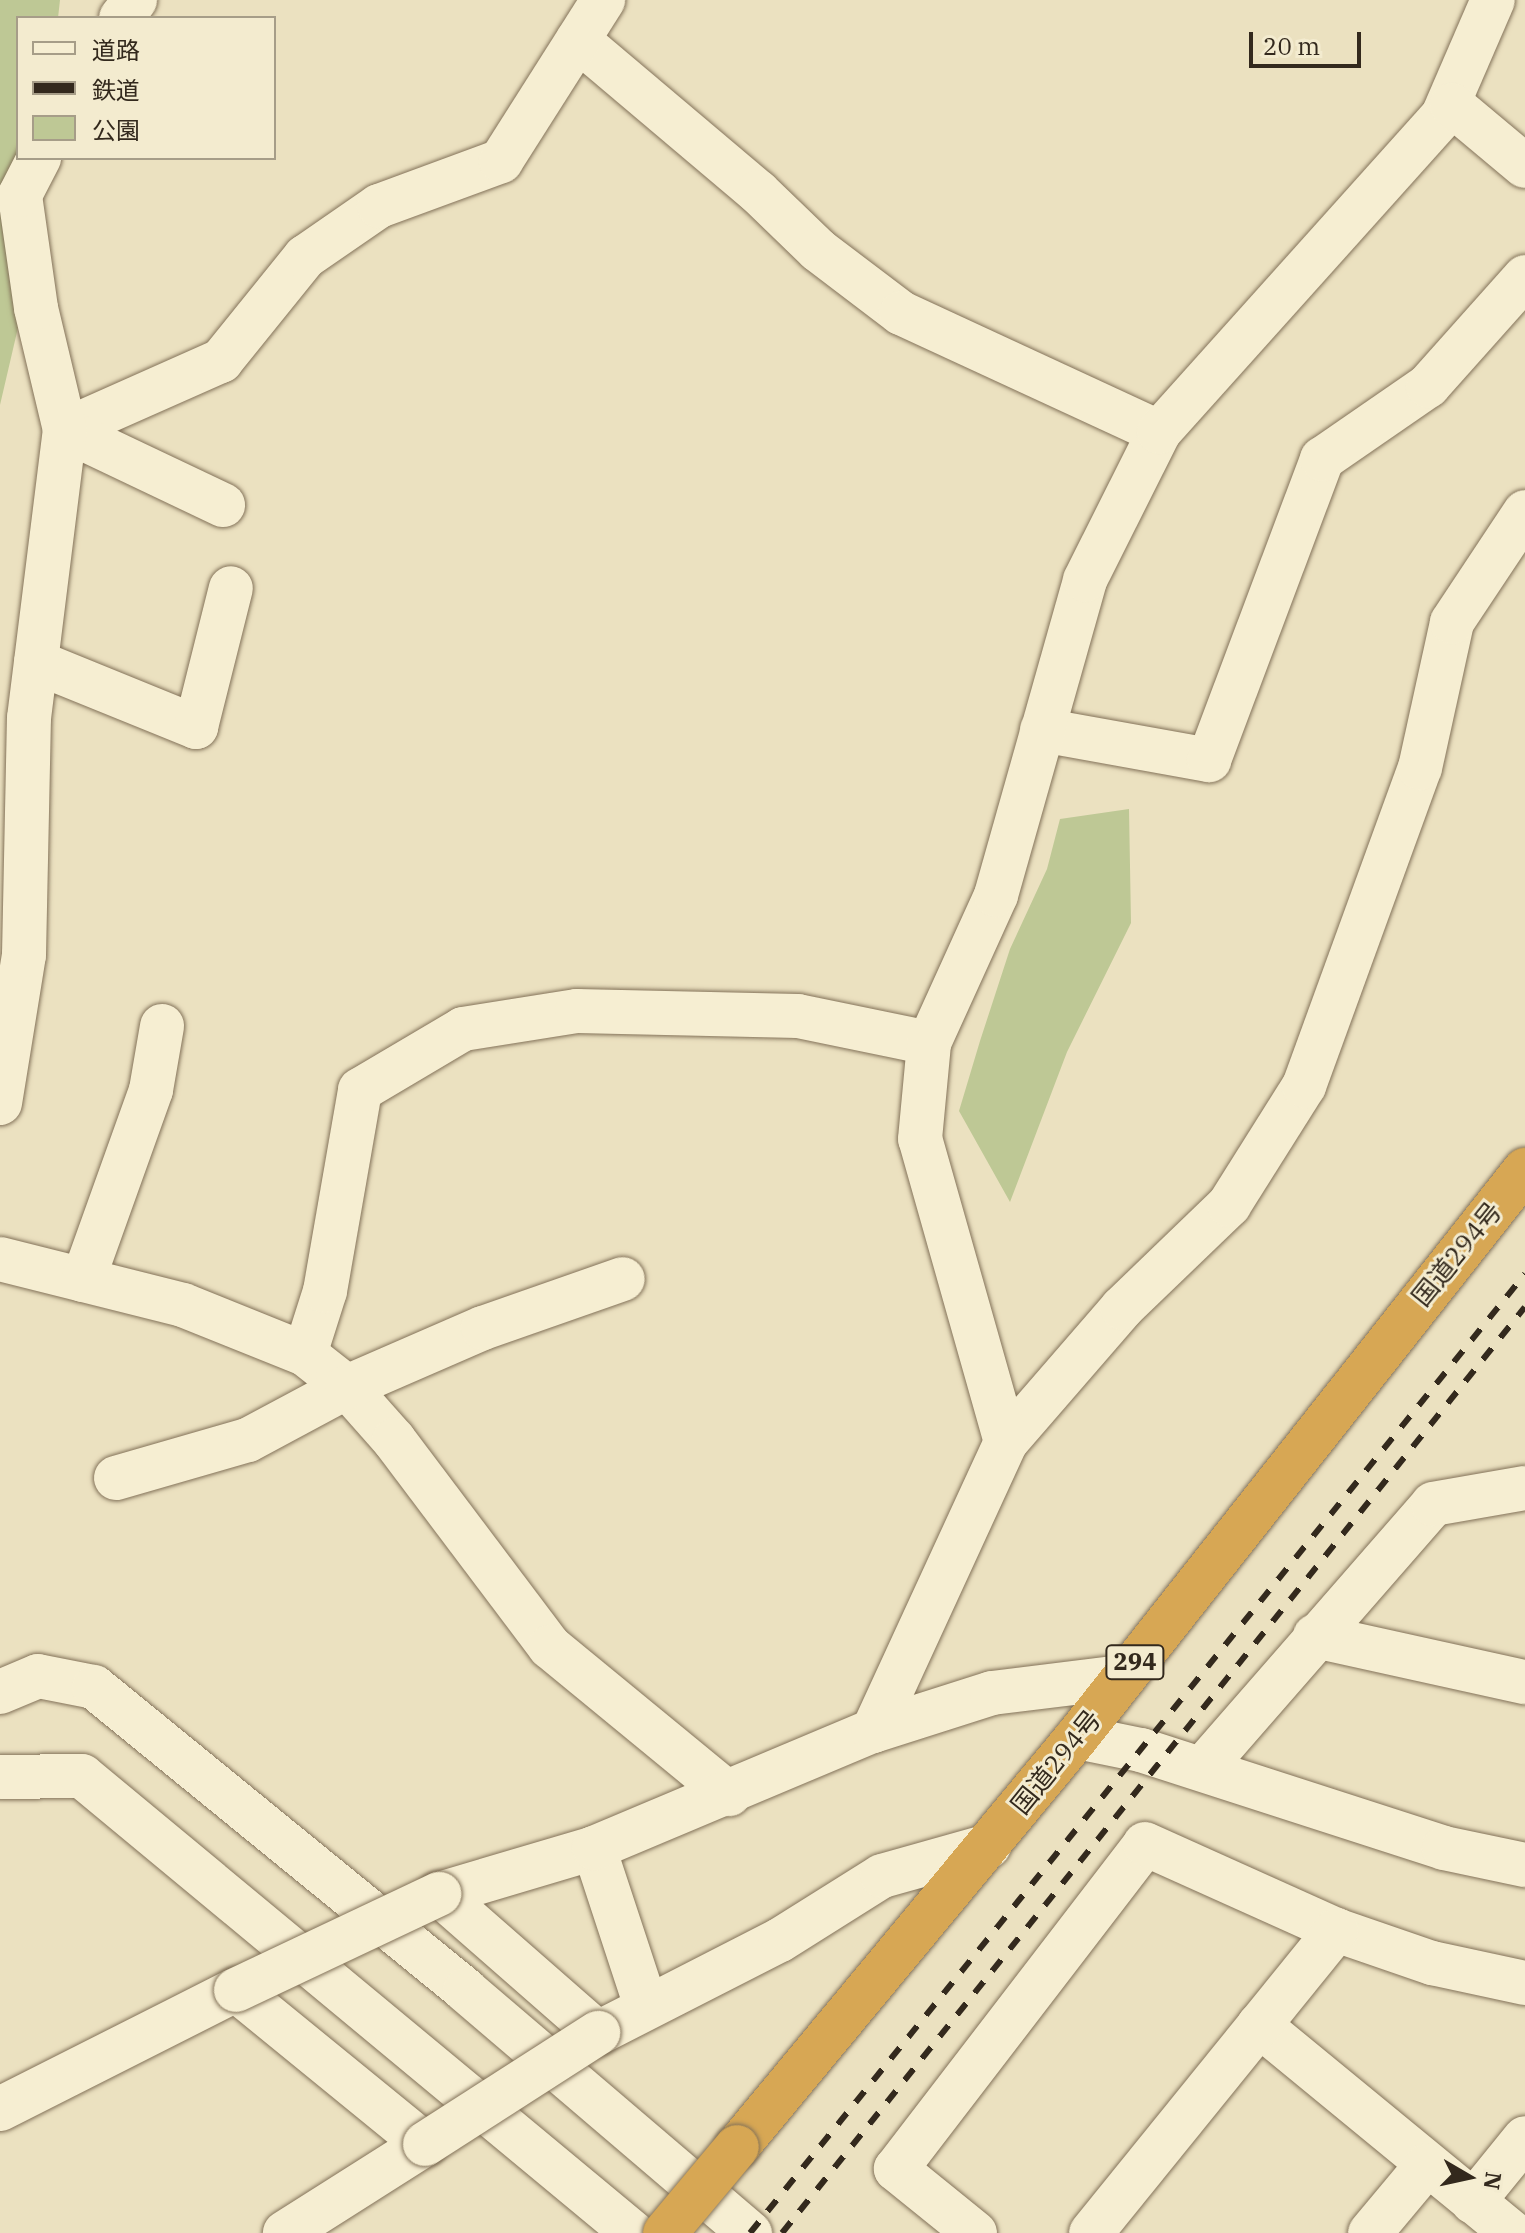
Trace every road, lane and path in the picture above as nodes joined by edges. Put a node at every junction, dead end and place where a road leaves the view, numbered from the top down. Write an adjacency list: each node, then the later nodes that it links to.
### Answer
1 (135, 0): 4 (street)
2 (603, 0): 5 (street)
3 (1493, 0): 6 (street)
4 (123, 16)
5 (578, 40): 10 (street); 11 (street)
6 (1444, 113): 8 (street); 11 (street)
7 (38, 160): 10 (street)
8 (1525, 166)
9 (1525, 277): 16 (street)
10 (65, 430): 12 (street); 15 (street)
11 (1159, 432): 16 (street)
12 (223, 505)
13 (1525, 512): 26 (street)
14 (231, 588): 15 (street)
15 (36, 662): 19 (street)
16 (1042, 730): 18 (street)
17 (162, 1026): 23 (street)
18 (929, 1043): 24 (street); 26 (street)
19 (0, 1103)
20 (1525, 1170): 30 (highway, 国道294号 / 294)
21 (0, 1259): 23 (street)
22 (623, 1279): 25 (street)
23 (83, 1280): 24 (street)
24 (305, 1354): 25 (street)
25 (347, 1387): 27 (street); 37 (street)
26 (1006, 1442): 33 (street)
27 (116, 1478)
28 (1525, 1488): 29 (street)
29 (1315, 1636): 31 (street); 35 (street)
30 (1123, 1677): 33 (street); 34 (highway, 国道294号 / 294)
31 (1525, 1682)
32 (0, 1692): 56 (street)
33 (873, 1731): 37 (street)
34 (1077, 1737): 35 (street); 38 (highway, 国道294号 / 294)
35 (1203, 1768): 40 (street)
36 (0, 1777): 54 (street)
37 (729, 1794): 39 (street)
38 (989, 1846): 45 (street); 55 (highway, 国道294号 / 294, bridge)
39 (594, 1848): 41 (street); 45 (street)
40 (1525, 1865)
41 (439, 1894): 44 (street, bridge); 47 (street)
42 (1336, 1930): 43 (street); 46 (street); 57 (street)
43 (1525, 1983)
44 (236, 1990): 48 (street); 50 (street)
45 (646, 2006): 47 (street)
46 (1259, 2025): 51 (street); 58 (street)
47 (598, 2033): 50 (street, bridge)
48 (0, 2109)
49 (1525, 2138): 52 (street)
50 (425, 2144): 53 (street)
51 (1426, 2166): 52 (street); 59 (street)
52 (1473, 2202): 60 (street)
53 (285, 2233)
54 (633, 2233)
55 (665, 2233)
56 (750, 2233)
57 (975, 2233)
58 (1091, 2233)
59 (1370, 2233)
60 (1512, 2233)

